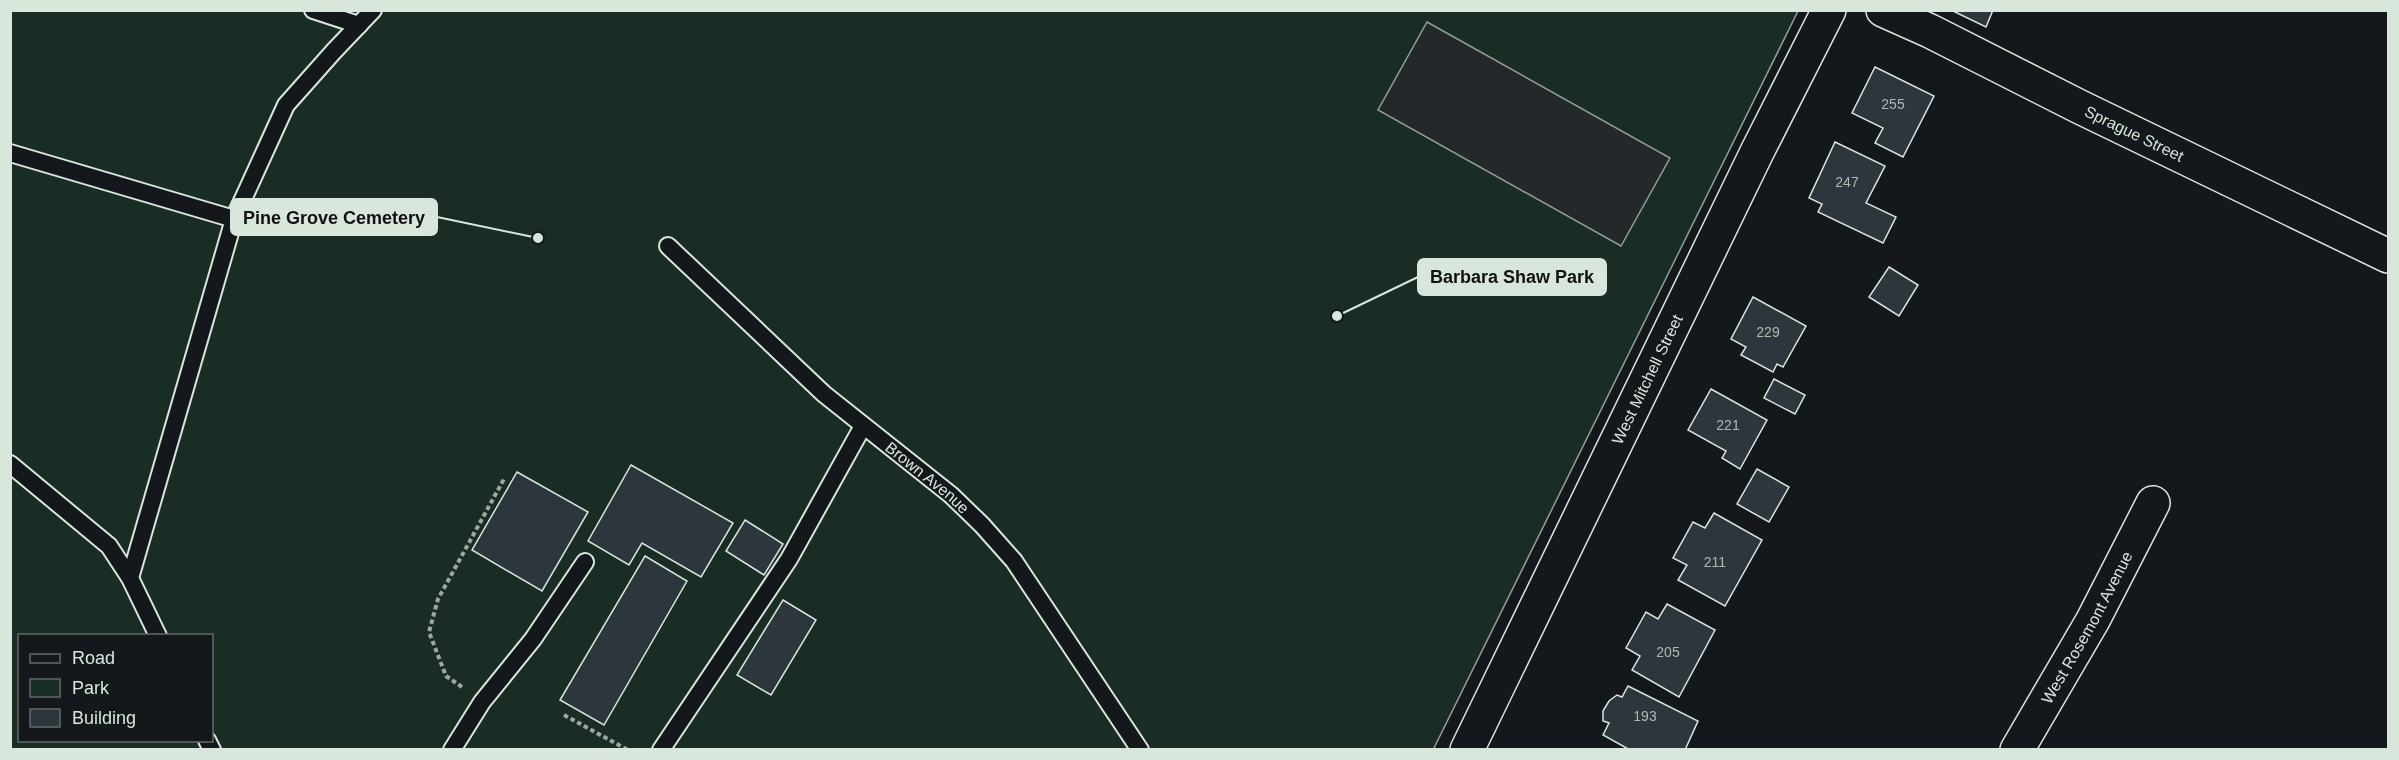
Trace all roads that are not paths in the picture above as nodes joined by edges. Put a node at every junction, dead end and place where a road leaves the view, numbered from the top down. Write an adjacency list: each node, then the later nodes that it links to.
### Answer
1 (313, 10): 5 (lane)
2 (373, 10): 5 (lane)
3 (1829, 10): 19 (street, West Mitchell Street)
4 (1883, 10): 9 (street, Sprague Street)
5 (359, 25): 7 (lane)
6 (10, 153): 7 (lane)
7 (234, 219): 14 (lane)
8 (668, 246): 10 (lane, Brown Avenue)
9 (2388, 256)
10 (863, 426): 17 (lane); 18 (lane, Brown Avenue)
11 (10, 464): 14 (lane)
12 (2153, 503): 20 (street, West Rosemont Avenue)
13 (585, 562): 16 (lane)
14 (130, 578): 15 (lane)
15 (157, 634)
16 (452, 750)
17 (661, 750)
18 (1140, 750)
19 (1467, 750)
20 (2017, 750)

